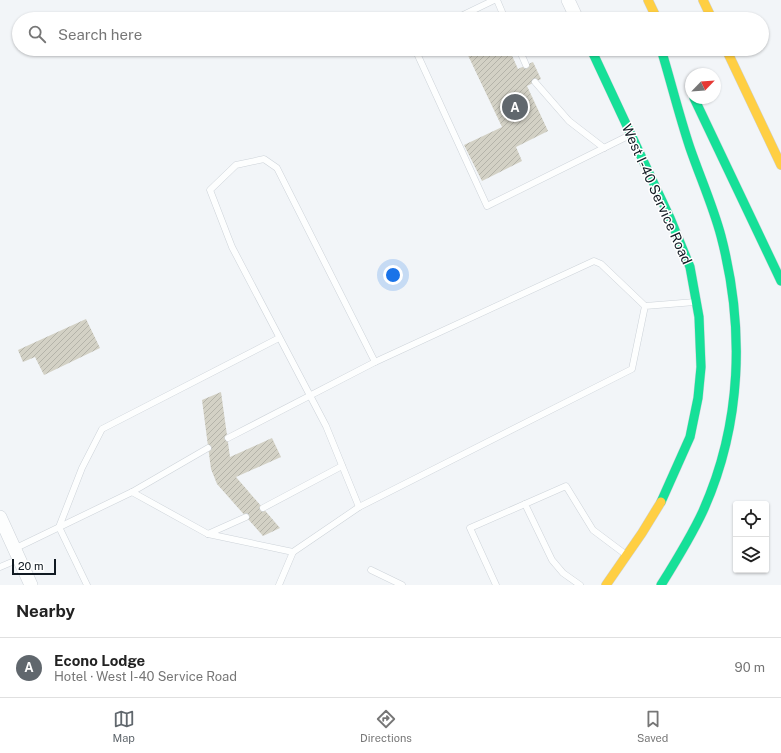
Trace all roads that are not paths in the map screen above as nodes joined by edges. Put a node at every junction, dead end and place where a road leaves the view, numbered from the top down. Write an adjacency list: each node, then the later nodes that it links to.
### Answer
1 (495, 0): 5 (lane); 6 (lane)
2 (568, 0): 7 (street)
3 (648, 0): 8 (main road); 9 (main road)
4 (703, 0): 10 (main road)
5 (470, 12)
6 (501, 12)
7 (574, 12)
8 (651, 12)
9 (654, 12)
10 (709, 12)
11 (418, 56): 22 (lane)
12 (522, 56): 16 (lane)
13 (594, 56): 21 (main road, West I-40 Service Road)
14 (663, 56): 53 (main road)
15 (729, 56): 17 (main road)
16 (526, 65)
17 (739, 77): 20 (main road); 23 (main road)
18 (535, 82): 22 (lane)
19 (697, 104): 24 (main road)
20 (768, 118)
21 (632, 135): 22 (lane); 25 (main road, West I-40 Service Road)
22 (604, 148)
23 (781, 165)
24 (781, 281)
25 (696, 302): 26 (lane); 43 (main road, West I-40 Service Road)
26 (645, 306): 28 (lane); 35 (lane)
27 (279, 338): 28 (lane); 29 (lane); 39 (lane)
28 (375, 362): 29 (lane)
29 (309, 396): 30 (lane); 32 (lane)
30 (228, 438)
31 (208, 448): 33 (lane)
32 (342, 466): 35 (lane); 36 (lane)
33 (132, 492): 39 (lane); 40 (lane)
34 (525, 504): 43 (lane); 50 (lane); 51 (lane)
35 (359, 507): 41 (lane)
36 (263, 508)
37 (0, 517): 42 (street)
38 (246, 517): 40 (lane)
39 (59, 527): 42 (lane); 47 (lane)
40 (208, 534): 41 (lane)
41 (293, 552): 48 (lane)
42 (17, 554): 44 (lane); 46 (street)
43 (626, 555): 52 (main road, West I-40 Service Road)
44 (0, 567)
45 (371, 570): 49 (lane)
46 (31, 585)
47 (87, 585)
48 (279, 585)
49 (402, 585)
50 (496, 585)
51 (580, 585)
52 (606, 585)
53 (661, 585)

